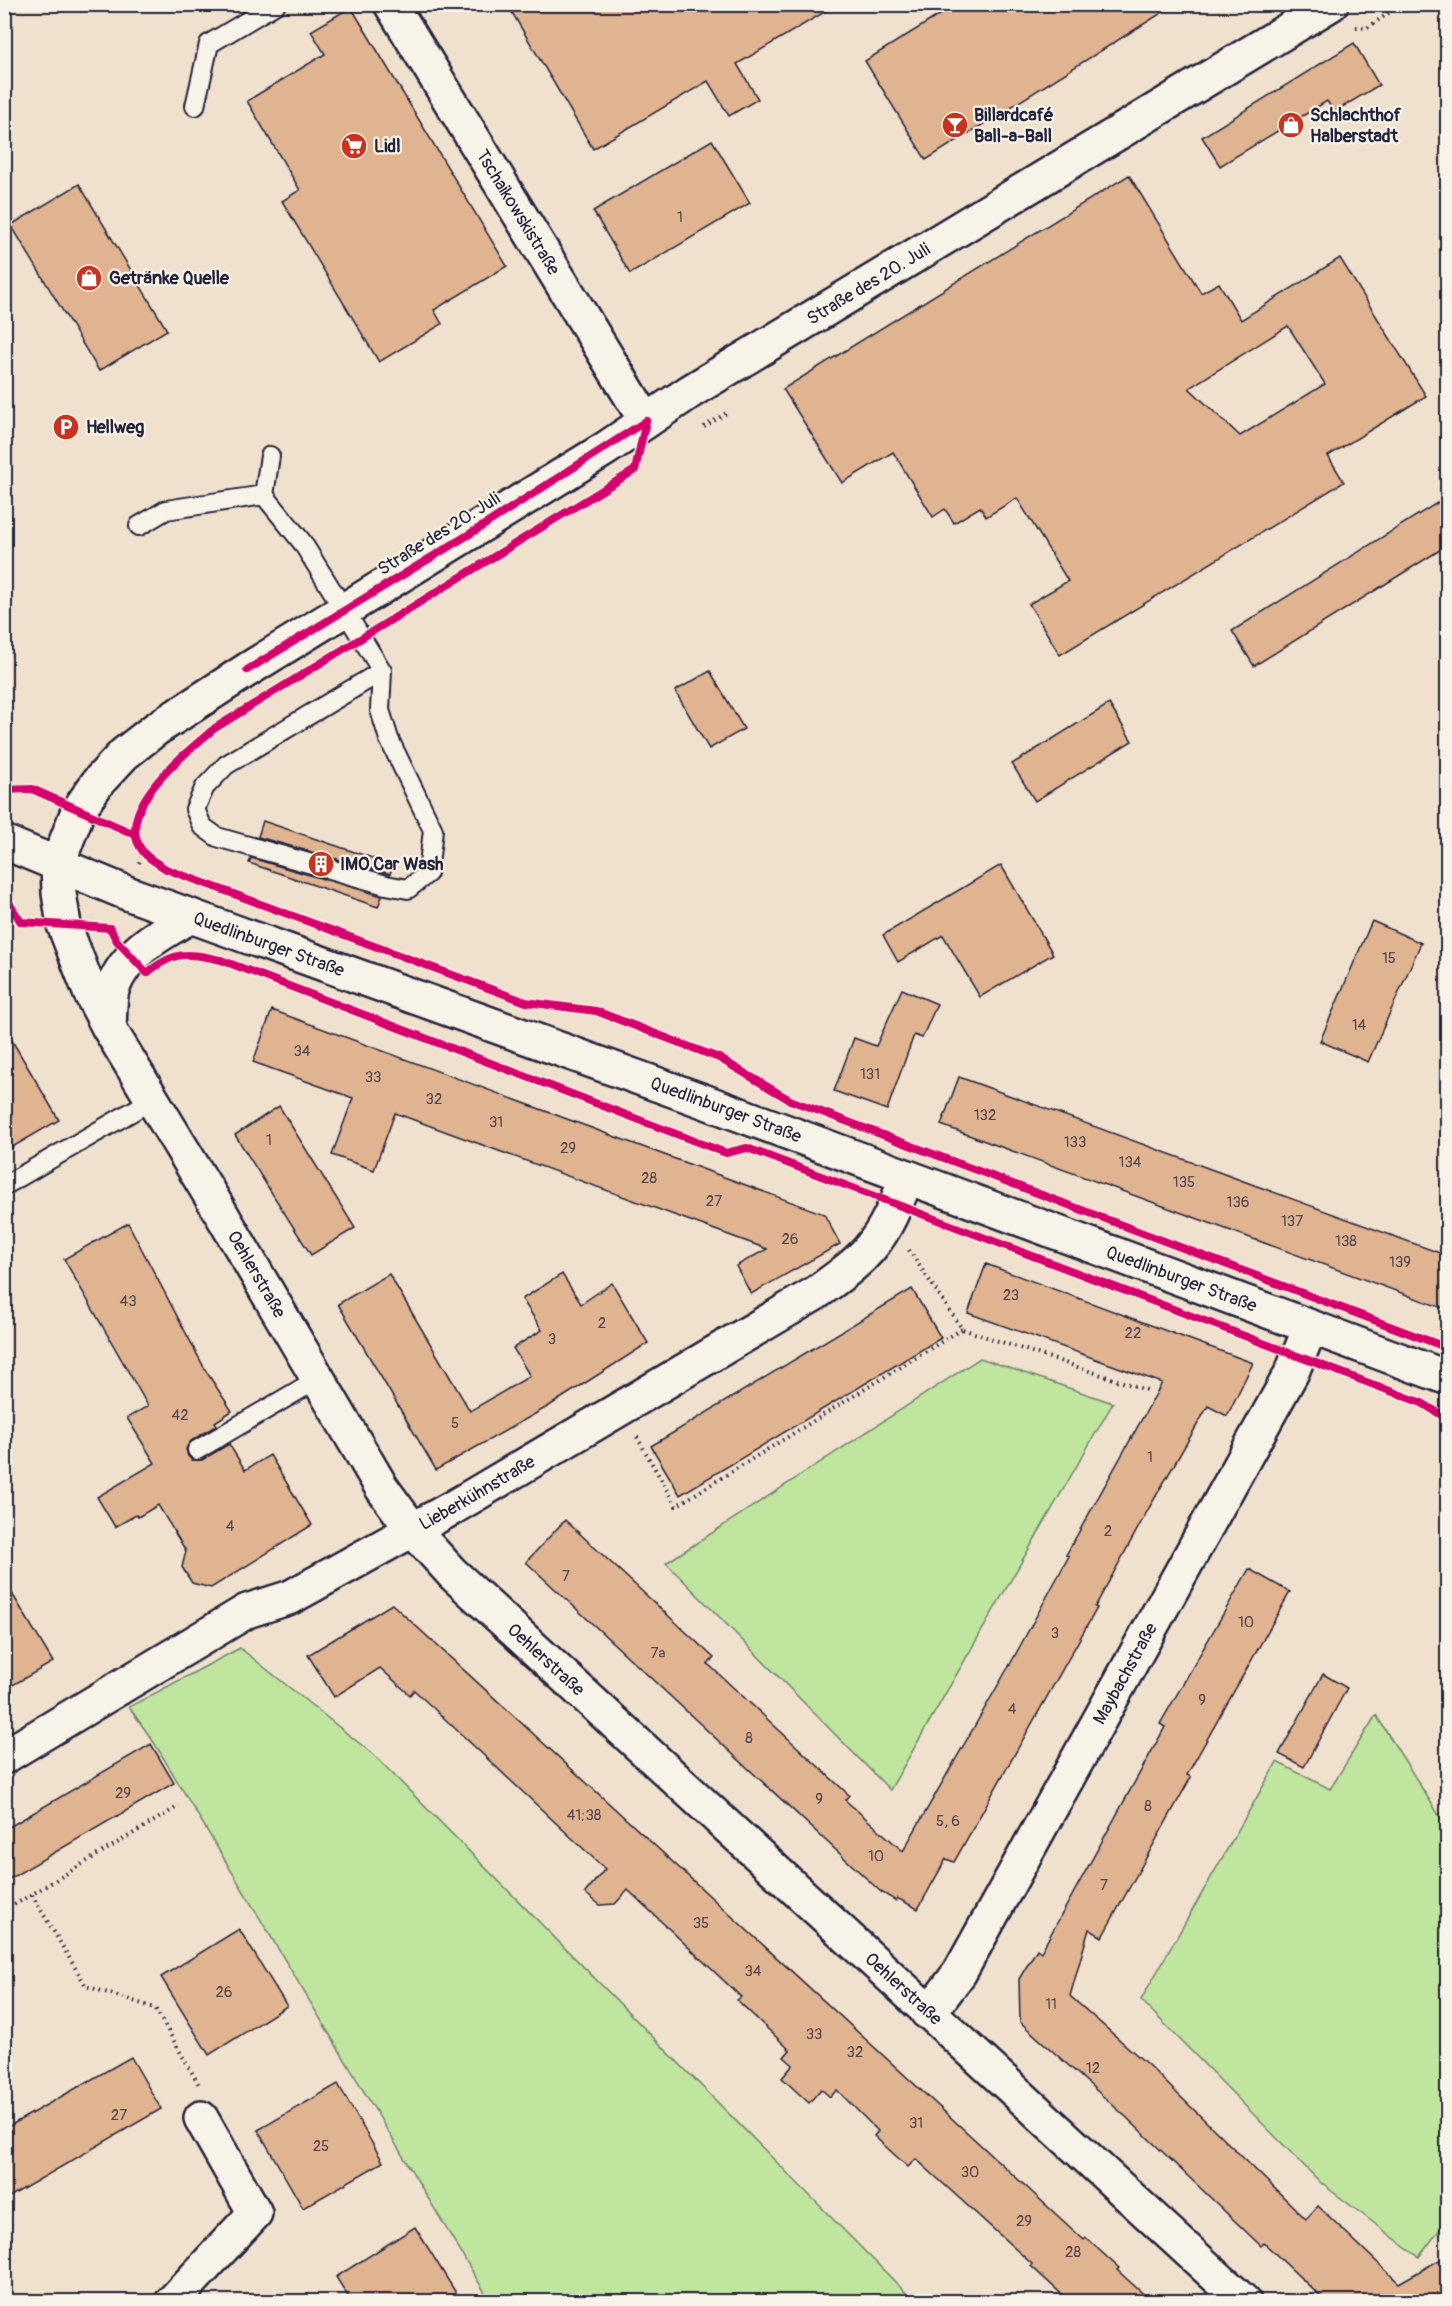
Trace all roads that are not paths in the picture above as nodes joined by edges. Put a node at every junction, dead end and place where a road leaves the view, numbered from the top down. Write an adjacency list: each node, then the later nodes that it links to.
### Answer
1 (276, 4): 4 (lane)
2 (392, 4): 5 (street, Tschaikowskistraße)
3 (1330, 4): 5 (street, Straße des 20. Juli)
4 (195, 106)
5 (646, 421): 9 (street, Straße des 20. Juli)
6 (270, 456): 7 (lane)
7 (264, 495): 8 (lane); 9 (lane)
8 (139, 526)
9 (344, 610): 10 (lane); 12 (street, Straße des 20. Juli)
10 (382, 671): 10 (lane)
11 (4, 842): 12 (street, Quedlinburger Straße)
12 (58, 863): 13 (street, Quedlinburger Straße); 14 (street, Oehlerstraße)
13 (191, 916): 14 (street); 16 (street, Quedlinburger Straße)
14 (109, 1028): 15 (street, Oehlerstraße)
15 (152, 1100): 17 (lane); 20 (street, Oehlerstraße)
16 (907, 1177): 18 (street, Quedlinburger Straße); 22 (street, Lieberkühnstraße)
17 (4, 1186)
18 (1310, 1328): 19 (street, Quedlinburger Straße); 24 (street, Maybachstraße)
19 (1448, 1378)
20 (318, 1379): 21 (lane); 22 (street, Oehlerstraße)
21 (197, 1450)
22 (412, 1529): 23 (street, Lieberkühnstraße); 24 (street, Oehlerstraße)
23 (4, 1757)
24 (927, 2012): 27 (street, Oehlerstraße)
25 (201, 2118): 26 (street)
26 (172, 2301)
27 (1244, 2301)

